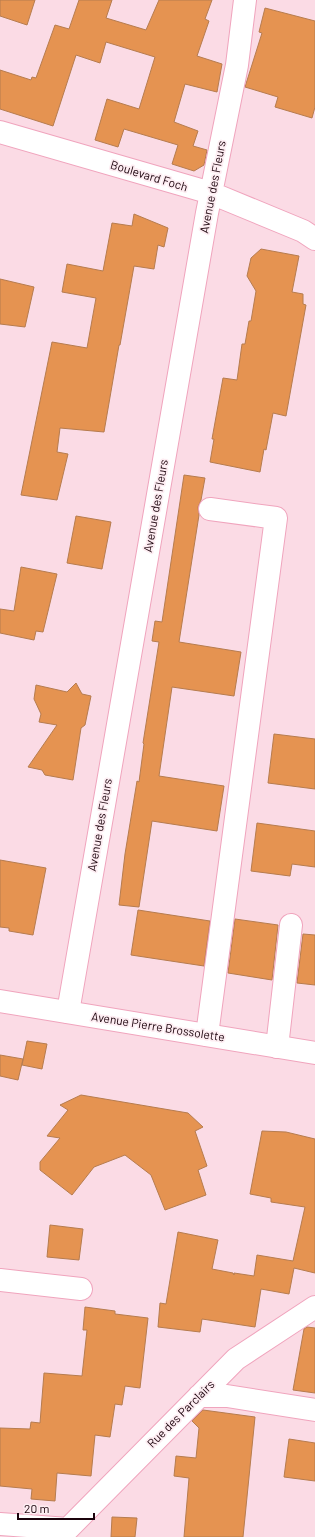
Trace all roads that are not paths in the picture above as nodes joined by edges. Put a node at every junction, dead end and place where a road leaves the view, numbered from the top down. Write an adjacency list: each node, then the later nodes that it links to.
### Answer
1 (245, 0): 3 (street, Avenue des Fleurs)
2 (0, 132): 3 (street, Boulevard Foch)
3 (210, 193): 4 (street, Boulevard Foch); 8 (street, Avenue des Fleurs)
4 (315, 239)
5 (210, 508): 9 (street)
6 (291, 925): 10 (street)
7 (0, 1001): 8 (street, Avenue Pierre Brossolette)
8 (68, 1012): 9 (street, Avenue Pierre Brossolette)
9 (207, 1035): 10 (street, Avenue Pierre Brossolette)
10 (277, 1047): 11 (street, Avenue Pierre Brossolette)
11 (315, 1053)
12 (0, 1280): 13 (street)
13 (81, 1289)
14 (315, 1307): 15 (street, Rue des Parclairs)
15 (198, 1396): 16 (street); 18 (street, Rue des Parclairs)
16 (315, 1410)
17 (0, 1524): 18 (street)
18 (64, 1533)

